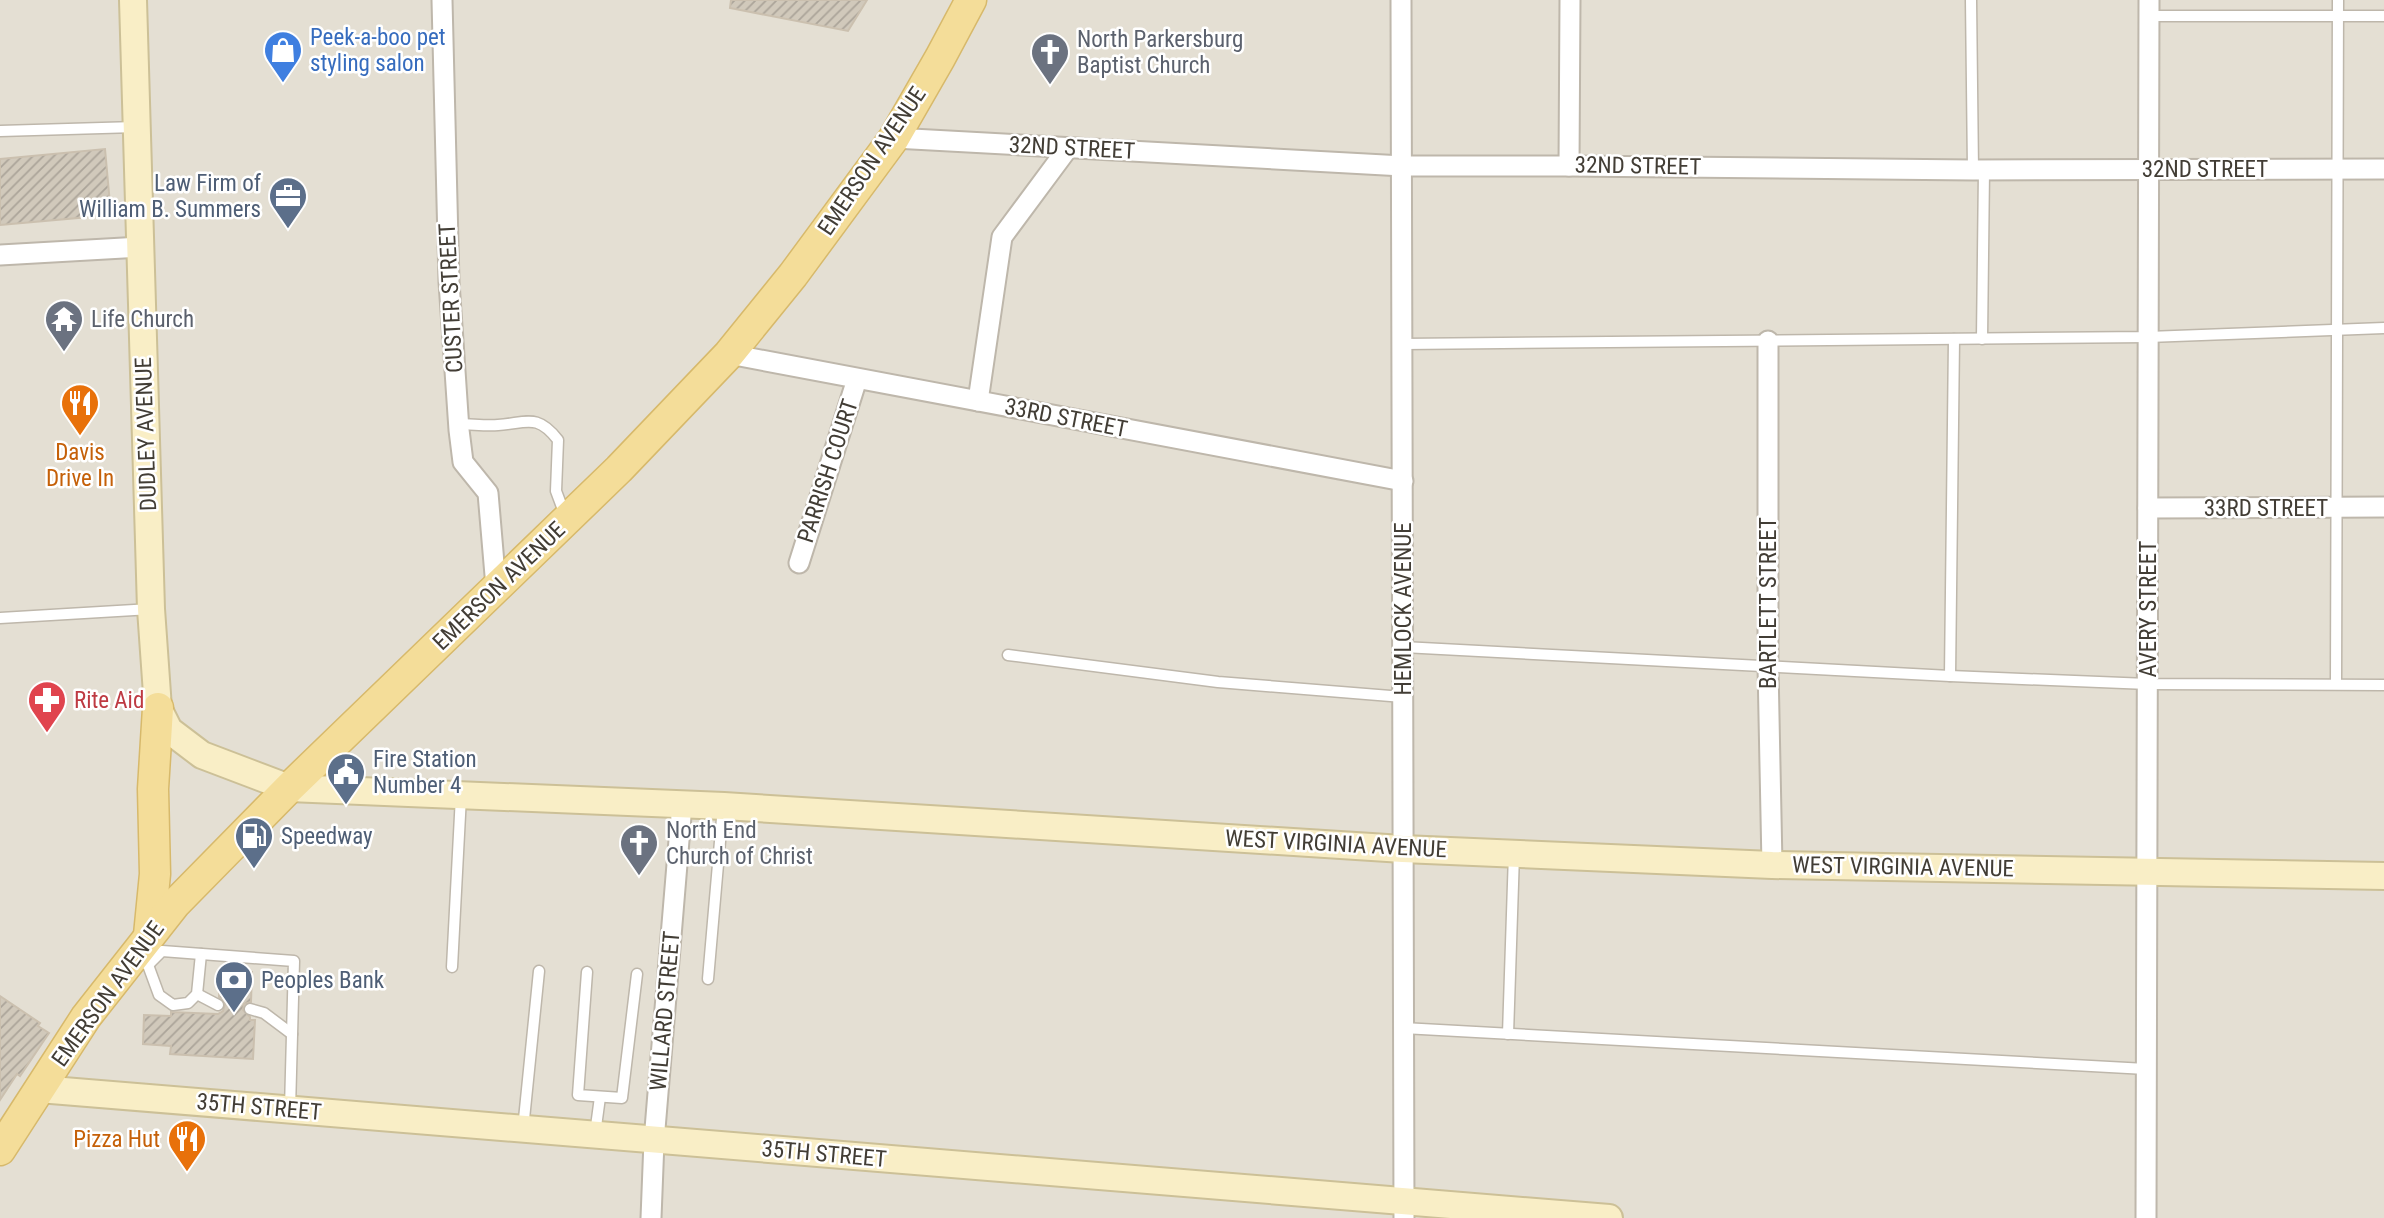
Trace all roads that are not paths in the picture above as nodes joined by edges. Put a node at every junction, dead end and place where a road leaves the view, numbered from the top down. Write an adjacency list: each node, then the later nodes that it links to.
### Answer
1 (133, 0): 11 (street, DUDLEY AVENUE)
2 (442, 0): 33 (street, CUSTER STREET)
3 (971, 0): 13 (main road, EMERSON AVENUE)
4 (1401, 0): 15 (street, HEMLOCK AVENUE)
5 (1570, 0): 16 (street)
6 (1970, 0): 19 (lane)
7 (2338, 0): 9 (lane)
8 (2149, 8): 9 (lane); 20 (street, AVERY STREET)
9 (2338, 16): 10 (lane); 17 (lane)
10 (2384, 16)
11 (137, 127): 12 (lane); 21 (street, DUDLEY AVENUE)
12 (0, 131)
13 (894, 138): 14 (street, 32ND STREET); 30 (main road, EMERSON AVENUE)
14 (1068, 148): 15 (street, 32ND STREET); 32 (street)
15 (1403, 166): 16 (street, 32ND STREET); 29 (street, HEMLOCK AVENUE)
16 (1569, 166): 19 (street, 32ND STREET)
17 (2337, 168): 18 (street, 32ND STREET); 20 (street, 32ND STREET); 23 (lane)
18 (2384, 169)
19 (1978, 170): 20 (street, 32ND STREET); 27 (lane)
20 (2149, 170): 25 (street, AVERY STREET)
21 (141, 247): 22 (street); 41 (street, DUDLEY AVENUE)
22 (0, 255)
23 (2337, 328): 24 (lane); 25 (lane); 35 (lane)
24 (2384, 328)
25 (2148, 337): 27 (lane); 37 (street, AVERY STREET)
26 (1954, 339): 27 (lane); 28 (lane); 46 (lane)
27 (1982, 339)
28 (1768, 341): 29 (lane); 45 (street, BARTLETT STREET)
29 (1403, 344): 34 (street, HEMLOCK AVENUE)
30 (729, 354): 31 (street, 33RD STREET); 38 (main road, EMERSON AVENUE)
31 (857, 379): 32 (street, 33RD STREET); 39 (street, PARRISH COURT)
32 (978, 401): 34 (street, 33RD STREET)
33 (458, 424): 38 (lane); 40 (street, CUSTER STREET)
34 (1403, 481): 43 (street, HEMLOCK AVENUE)
35 (2337, 507): 36 (street, 33RD STREET); 37 (street, 33RD STREET); 48 (lane)
36 (2384, 507)
37 (2148, 509): 47 (street, AVERY STREET)
38 (567, 519): 40 (main road, EMERSON AVENUE)
39 (799, 563)
40 (496, 587): 52 (main road, EMERSON AVENUE)
41 (151, 608): 42 (lane); 51 (street, DUDLEY AVENUE)
42 (0, 618)
43 (1403, 648): 45 (lane); 50 (street, HEMLOCK AVENUE)
44 (1008, 655): 50 (lane)
45 (1768, 667): 46 (lane); 58 (street, BARTLETT STREET)
46 (1950, 676): 47 (lane)
47 (2148, 684): 48 (lane); 59 (street, AVERY STREET)
48 (2336, 684): 49 (lane)
49 (2384, 685)
50 (1403, 697): 56 (street, HEMLOCK AVENUE)
51 (158, 708): 52 (street); 61 (main road)
52 (289, 788): 53 (street, WEST VIRGINIA AVENUE); 61 (main road, EMERSON AVENUE)
53 (461, 796): 54 (street, WEST VIRGINIA AVENUE); 63 (lane)
54 (682, 804): 55 (street, WEST VIRGINIA AVENUE); 80 (street, WILLARD STREET)
55 (723, 806): 56 (street, WEST VIRGINIA AVENUE); 67 (lane)
56 (1403, 849): 57 (street, WEST VIRGINIA AVENUE); 71 (street, HEMLOCK AVENUE)
57 (1514, 854): 58 (street, WEST VIRGINIA AVENUE); 73 (lane)
58 (1772, 865): 59 (street, WEST VIRGINIA AVENUE)
59 (2147, 872): 60 (street, WEST VIRGINIA AVENUE); 74 (street, AVERY STREET)
60 (2384, 876)
61 (143, 953): 62 (lane); 68 (lane); 75 (main road, EMERSON AVENUE)
62 (201, 954): 68 (lane); 72 (lane)
63 (452, 967)
64 (538, 971): 78 (lane)
65 (587, 972): 76 (lane)
66 (637, 974): 76 (lane)
67 (708, 979)
68 (197, 994): 69 (lane)
69 (218, 1005)
70 (250, 1009): 72 (lane)
71 (1403, 1028): 73 (lane); 82 (street, HEMLOCK AVENUE)
72 (292, 1034): 77 (lane)
73 (1508, 1034): 74 (lane)
74 (2146, 1069): 85 (street, AVERY STREET)
75 (39, 1089): 77 (street, 35TH STREET); 81 (main road, EMERSON AVENUE)
76 (600, 1097): 79 (lane)
77 (290, 1110): 78 (street, 35TH STREET)
78 (523, 1129): 79 (street, 35TH STREET)
79 (595, 1135): 80 (street, 35TH STREET)
80 (654, 1141): 82 (street, 35TH STREET); 83 (street, WILLARD STREET)
81 (0, 1150)
82 (1404, 1209): 84 (street, 35TH STREET)
83 (651, 1218)
84 (1609, 1218)
85 (2146, 1218)

